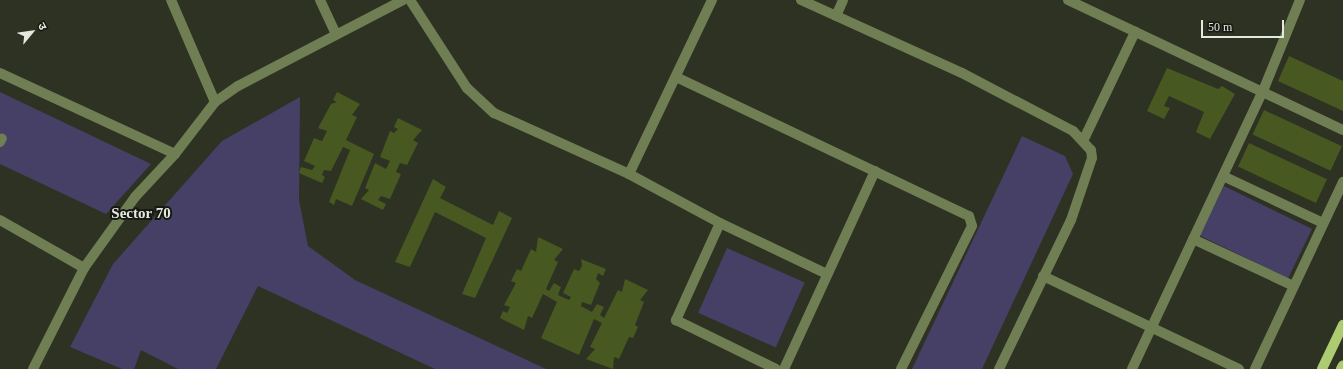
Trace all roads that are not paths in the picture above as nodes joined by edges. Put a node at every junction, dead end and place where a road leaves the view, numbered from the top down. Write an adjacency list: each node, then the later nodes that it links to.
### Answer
1 (171, 0): 16 (street)
2 (320, 0): 12 (street)
3 (403, 0): 12 (street)
4 (410, 0): 21 (street)
5 (712, 0): 14 (street)
6 (801, 0): 10 (street)
7 (843, 0): 10 (street)
8 (1068, 0): 11 (street)
9 (1300, 0): 15 (street)
10 (836, 16): 18 (street)
11 (1135, 32): 15 (street); 18 (street)
12 (336, 35): 16 (street)
13 (0, 73): 19 (street)
14 (676, 77): 20 (street); 21 (street)
15 (1263, 91): 17 (street); 22 (street)
16 (215, 102): 19 (street)
17 (1343, 130)
18 (1084, 140): 30 (street)
19 (175, 154): 28 (street)
20 (875, 171): 29 (street); 38 (street)
21 (629, 174): 25 (street)
22 (1223, 176): 26 (street); 27 (street)
23 (1343, 182): 26 (street)
24 (0, 220): 28 (street)
25 (720, 223): 29 (street); 36 (street)
26 (1323, 223): 31 (street)
27 (1194, 239): 31 (street); 33 (street)
28 (84, 268): 35 (street)
29 (827, 274): 37 (street)
30 (1043, 276): 33 (street); 39 (street)
31 (1294, 286): 42 (street)
32 (1343, 325): 43 (main road)
33 (1151, 328): 40 (street); 41 (street)
34 (1343, 365): 44 (main road)
35 (33, 369)
36 (776, 369)
37 (784, 369)
38 (901, 369)
39 (999, 369)
40 (1132, 369)
41 (1239, 369)
42 (1254, 369)
43 (1322, 369)
44 (1341, 369)

